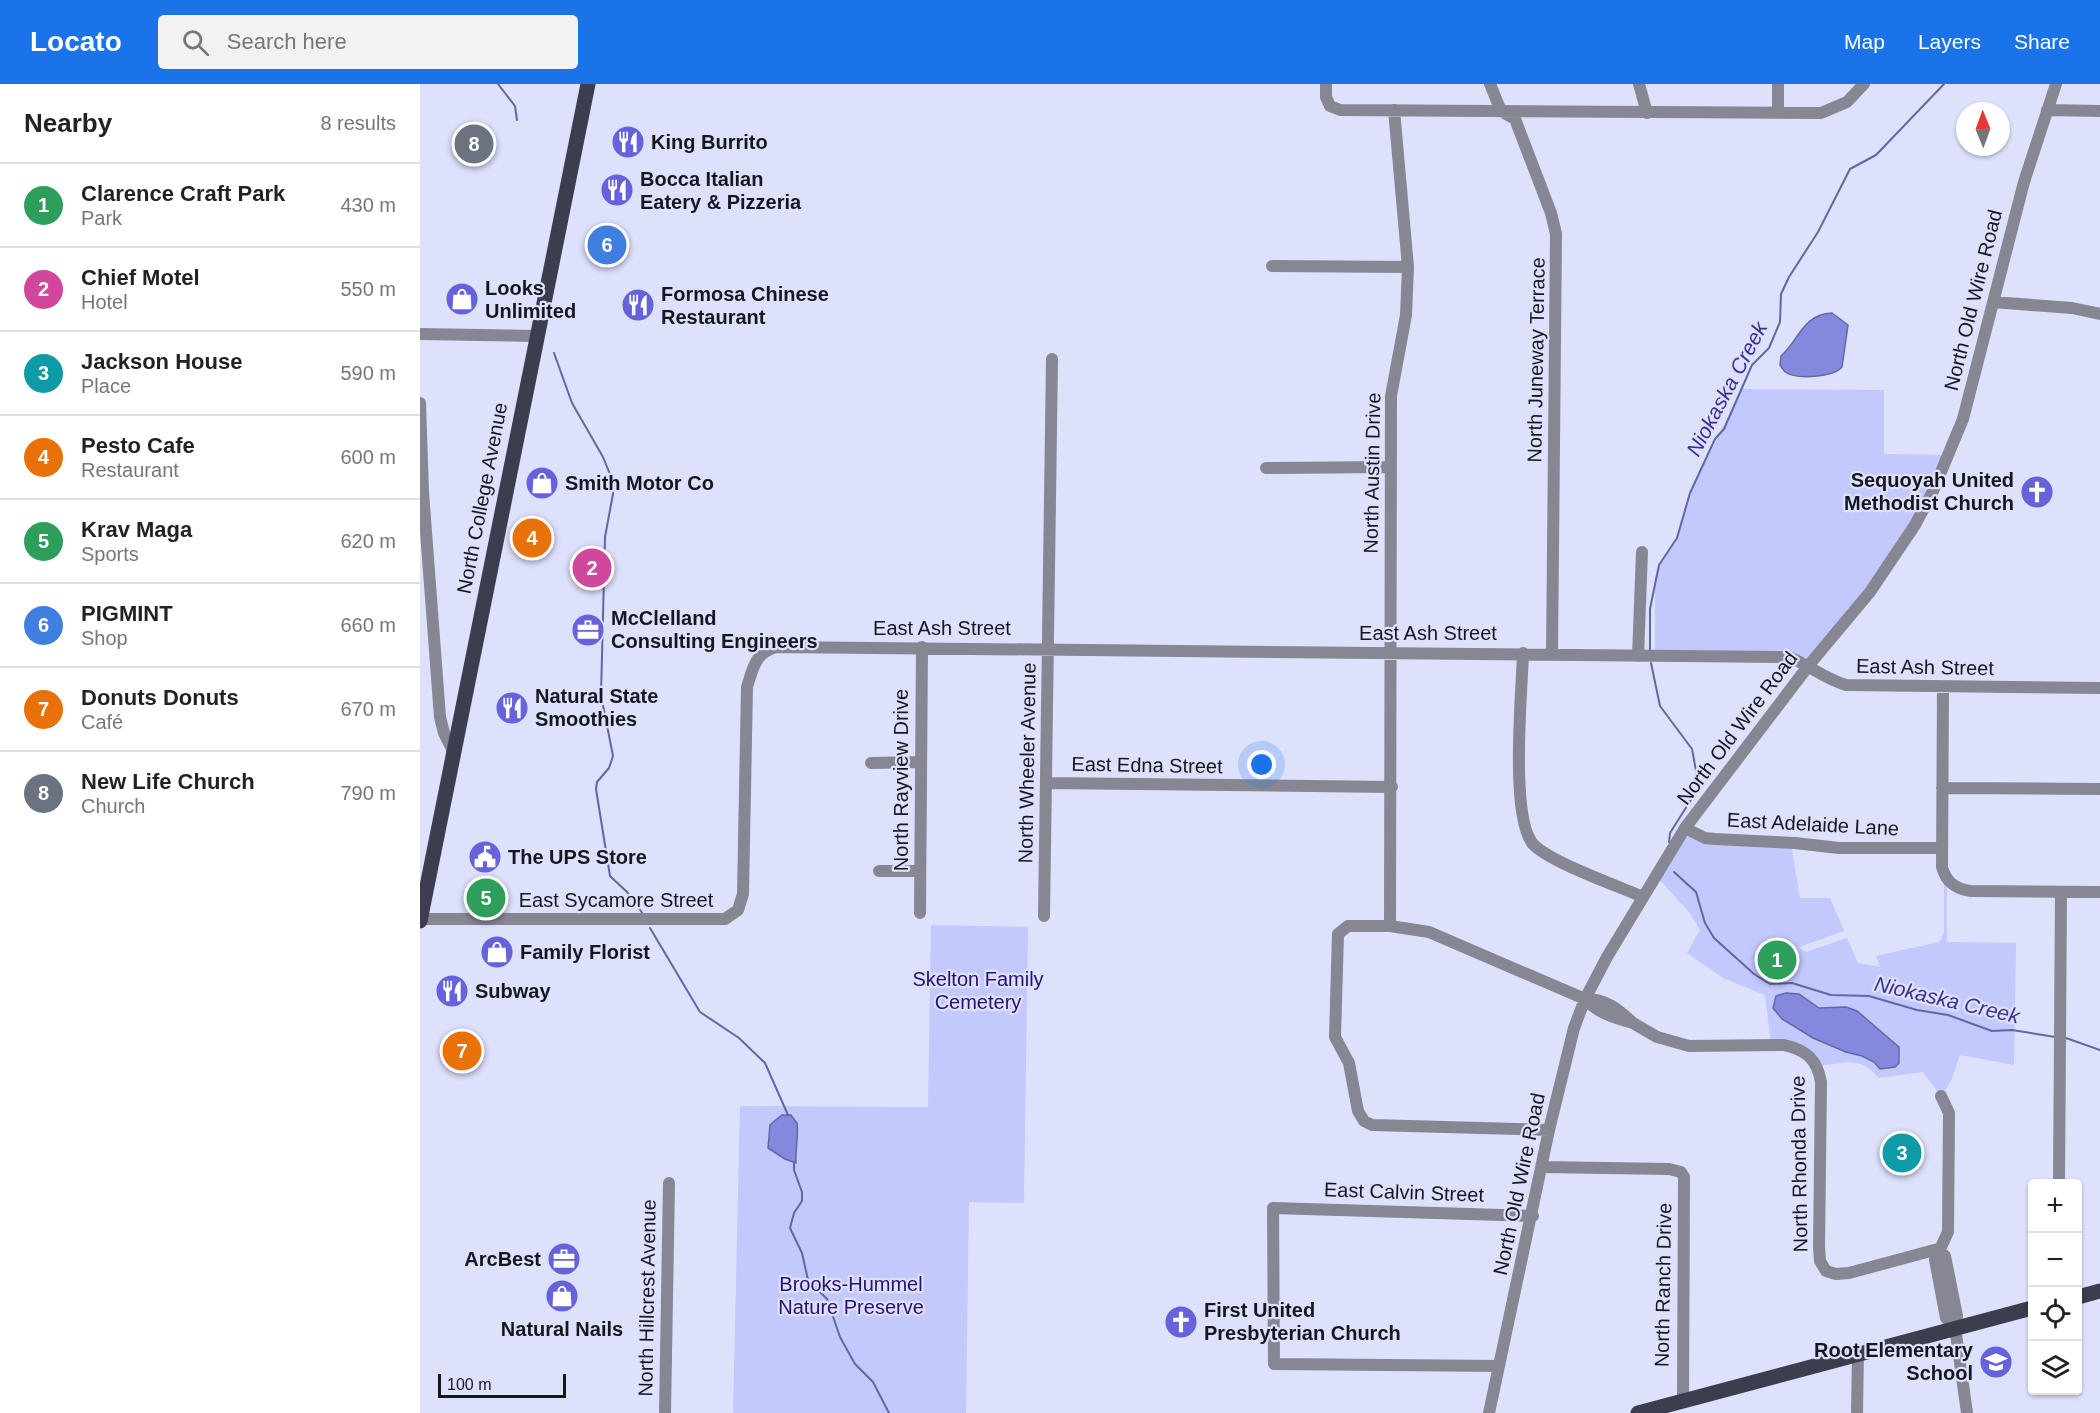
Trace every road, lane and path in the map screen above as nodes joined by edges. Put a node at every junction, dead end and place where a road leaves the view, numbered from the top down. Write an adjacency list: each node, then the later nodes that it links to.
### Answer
1 (588, 84): 19 (main road, North College Avenue)
2 (1326, 84): 8 (street)
3 (1490, 84): 9 (street, North Juneway Terrace)
4 (1639, 84): 12 (street)
5 (1778, 84): 13 (street)
6 (1864, 84): 13 (street)
7 (2056, 84): 10 (street, North Old Wire Road)
8 (1394, 110): 9 (street); 15 (street, North Austin Drive)
9 (1501, 111): 12 (street); 29 (street, North Juneway Terrace)
10 (2047, 111): 11 (street); 16 (street, North Old Wire Road)
11 (2100, 111)
12 (1647, 112): 13 (street)
13 (1778, 112)
14 (1272, 266): 15 (street)
15 (1408, 267): 22 (street, North Austin Drive)
16 (1993, 302): 17 (street); 31 (street, North Old Wire Road)
17 (2100, 314)
18 (420, 334): 19 (street)
19 (536, 336): 34 (main road, North College Avenue)
20 (1052, 359): 26 (street, North Wheeler Avenue)
21 (420, 403): 34 (street)
22 (1390, 467): 23 (street); 27 (street, North Austin Drive)
23 (1266, 468)
24 (1642, 552): 30 (street)
25 (921, 646): 26 (street, East Ash Street); 35 (street, North Rayview Drive); 48 (street, East Ash Street)
26 (1048, 648): 27 (street, East Ash Street); 37 (street, North Wheeler Avenue)
27 (1392, 653): 28 (street, East Ash Street); 38 (street, North Austin Drive)
28 (1523, 653): 29 (street, East Ash Street); 47 (street)
29 (1551, 654): 30 (street, East Ash Street)
30 (1638, 656): 31 (street, East Ash Street)
31 (1809, 665): 32 (street, East Ash Street); 41 (street, North Old Wire Road)
32 (1943, 687): 33 (street, East Ash Street); 39 (street)
33 (2100, 688)
34 (453, 751): 51 (main road, North College Avenue)
35 (921, 762): 36 (street); 43 (street, North Rayview Drive)
36 (870, 763)
37 (1046, 783): 38 (street, East Edna Street); 50 (street, North Wheeler Avenue)
38 (1392, 787): 52 (street, North Austin Drive)
39 (1942, 788): 40 (street); 42 (street)
40 (2100, 789)
41 (1685, 828): 42 (street, East Adelaide Lane); 47 (street, North Old Wire Road)
42 (1942, 848): 45 (street)
43 (921, 870): 44 (street); 49 (street, North Rayview Drive)
44 (879, 871)
45 (2061, 892): 46 (street); 57 (street)
46 (2100, 892)
47 (1643, 897): 53 (street, North Old Wire Road)
48 (738, 910): 51 (street, East Sycamore Street)
49 (920, 913)
50 (1044, 916)
51 (420, 920)
52 (1390, 926): 53 (street); 55 (street)
53 (1585, 999): 55 (street, North Old Wire Road); 60 (street, North Rhonda Drive)
54 (1941, 1096): 60 (street)
55 (1549, 1130): 56 (street, North Old Wire Road)
56 (1542, 1167): 59 (street, North Old Wire Road); 67 (street, North Ranch Drive)
57 (2058, 1179)
58 (669, 1183): 68 (street, North Hillcrest Avenue)
59 (1533, 1216): 66 (street, North Old Wire Road); 66 (street, East Calvin Street)
60 (1938, 1248): 64 (street)
61 (2100, 1291): 62 (main road)
62 (2082, 1296)
63 (2028, 1309): 64 (main road)
64 (1954, 1327): 65 (main road); 72 (street)
65 (1858, 1353): 67 (main road); 71 (street)
66 (1499, 1366): 69 (street, North Old Wire Road)
67 (1683, 1400): 70 (main road)
68 (665, 1413)
69 (1489, 1413)
70 (1638, 1413)
71 (1857, 1413)
72 (1967, 1413)

